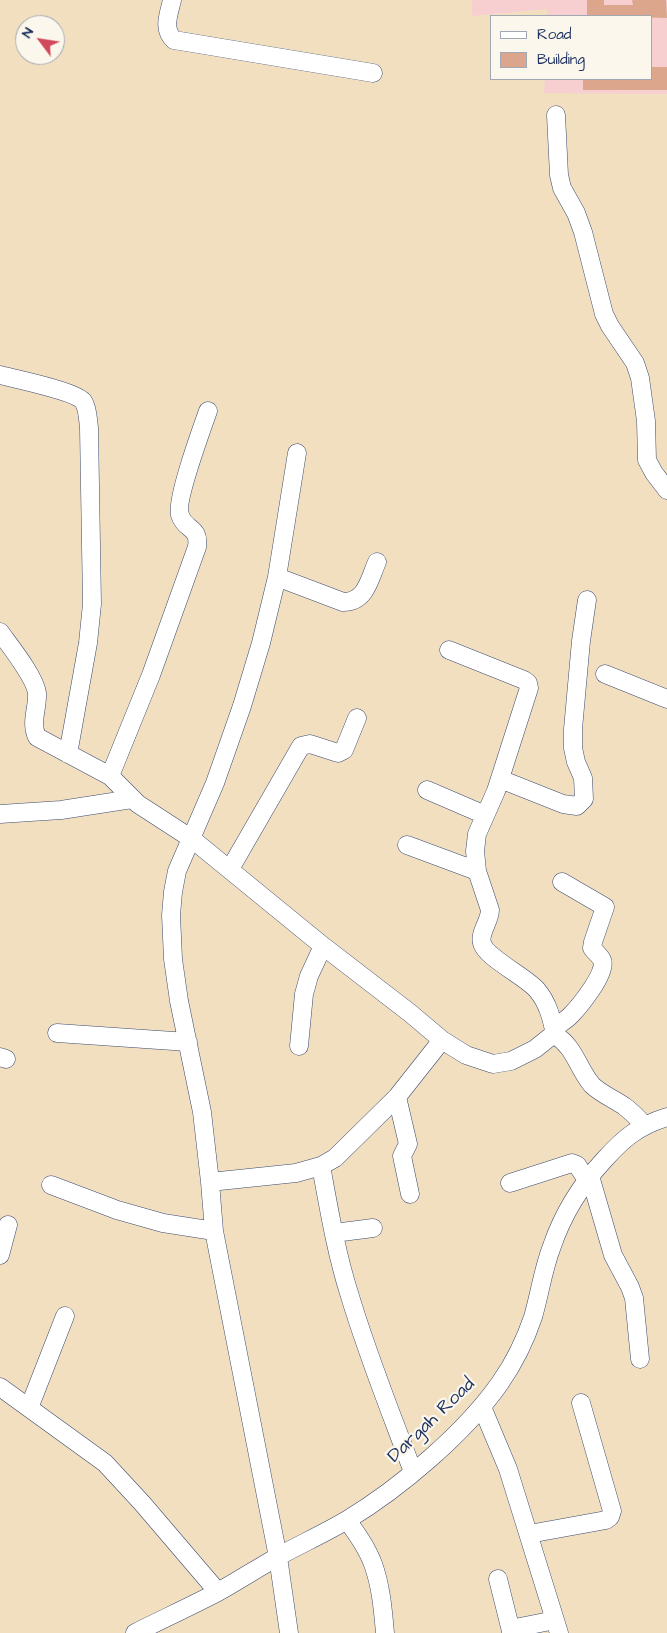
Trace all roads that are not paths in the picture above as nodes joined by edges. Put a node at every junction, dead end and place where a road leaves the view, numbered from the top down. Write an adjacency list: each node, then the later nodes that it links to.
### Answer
1 (172, 0): 2 (street)
2 (373, 73)
3 (556, 115): 7 (street)
4 (0, 375): 16 (street)
5 (208, 411): 17 (street)
6 (297, 452): 9 (street)
7 (667, 490)
8 (377, 562): 9 (street)
9 (277, 577): 23 (street)
10 (587, 600): 18 (street)
11 (0, 632): 16 (street)
12 (448, 650): 18 (street)
13 (605, 674): 14 (street)
14 (667, 699)
15 (357, 718): 25 (street)
16 (68, 754): 17 (street)
17 (110, 776): 20 (street)
18 (500, 779): 22 (street)
19 (427, 790): 22 (street)
20 (132, 799): 21 (street); 23 (street)
21 (0, 814)
22 (485, 815): 26 (street)
23 (192, 839): 25 (street); 32 (street)
24 (407, 844): 26 (street)
25 (230, 869): 28 (street)
26 (477, 871): 29 (street)
27 (562, 882): 29 (street)
28 (323, 946): 31 (street); 33 (street)
29 (555, 1032): 31 (street); 36 (street)
30 (56, 1033): 32 (street)
31 (442, 1040): 34 (street)
32 (188, 1042): 39 (street)
33 (299, 1046)
34 (397, 1096): 37 (street); 42 (street)
35 (667, 1117): 36 (street, Dargah Road)
36 (644, 1125): 38 (street, Dargah Road)
37 (321, 1166): 39 (street); 46 (street)
38 (589, 1178): 40 (street); 49 (street); 52 (street, Dargah Road)
39 (210, 1182): 45 (street)
40 (510, 1183)
41 (51, 1186): 45 (street)
42 (410, 1194)
43 (8, 1225): 47 (street)
44 (372, 1228): 46 (street)
45 (214, 1231): 57 (street)
46 (334, 1233): 54 (street)
47 (0, 1255)
48 (65, 1316): 53 (street)
49 (640, 1359)
50 (0, 1387): 53 (street)
51 (581, 1403): 56 (street)
52 (482, 1407): 54 (street, Dargah Road); 56 (street)
53 (29, 1408): 59 (street)
54 (413, 1472): 55 (street, Dargah Road)
55 (347, 1520): 57 (street, Dargah Road); 64 (street)
56 (529, 1534): 60 (street)
57 (278, 1557): 59 (street, Dargah Road); 63 (street)
58 (498, 1579): 61 (street)
59 (218, 1592): 62 (street, Dargah Road)
60 (557, 1626): 61 (street)
61 (511, 1632)
62 (135, 1633)
63 (289, 1633)
64 (385, 1633)

